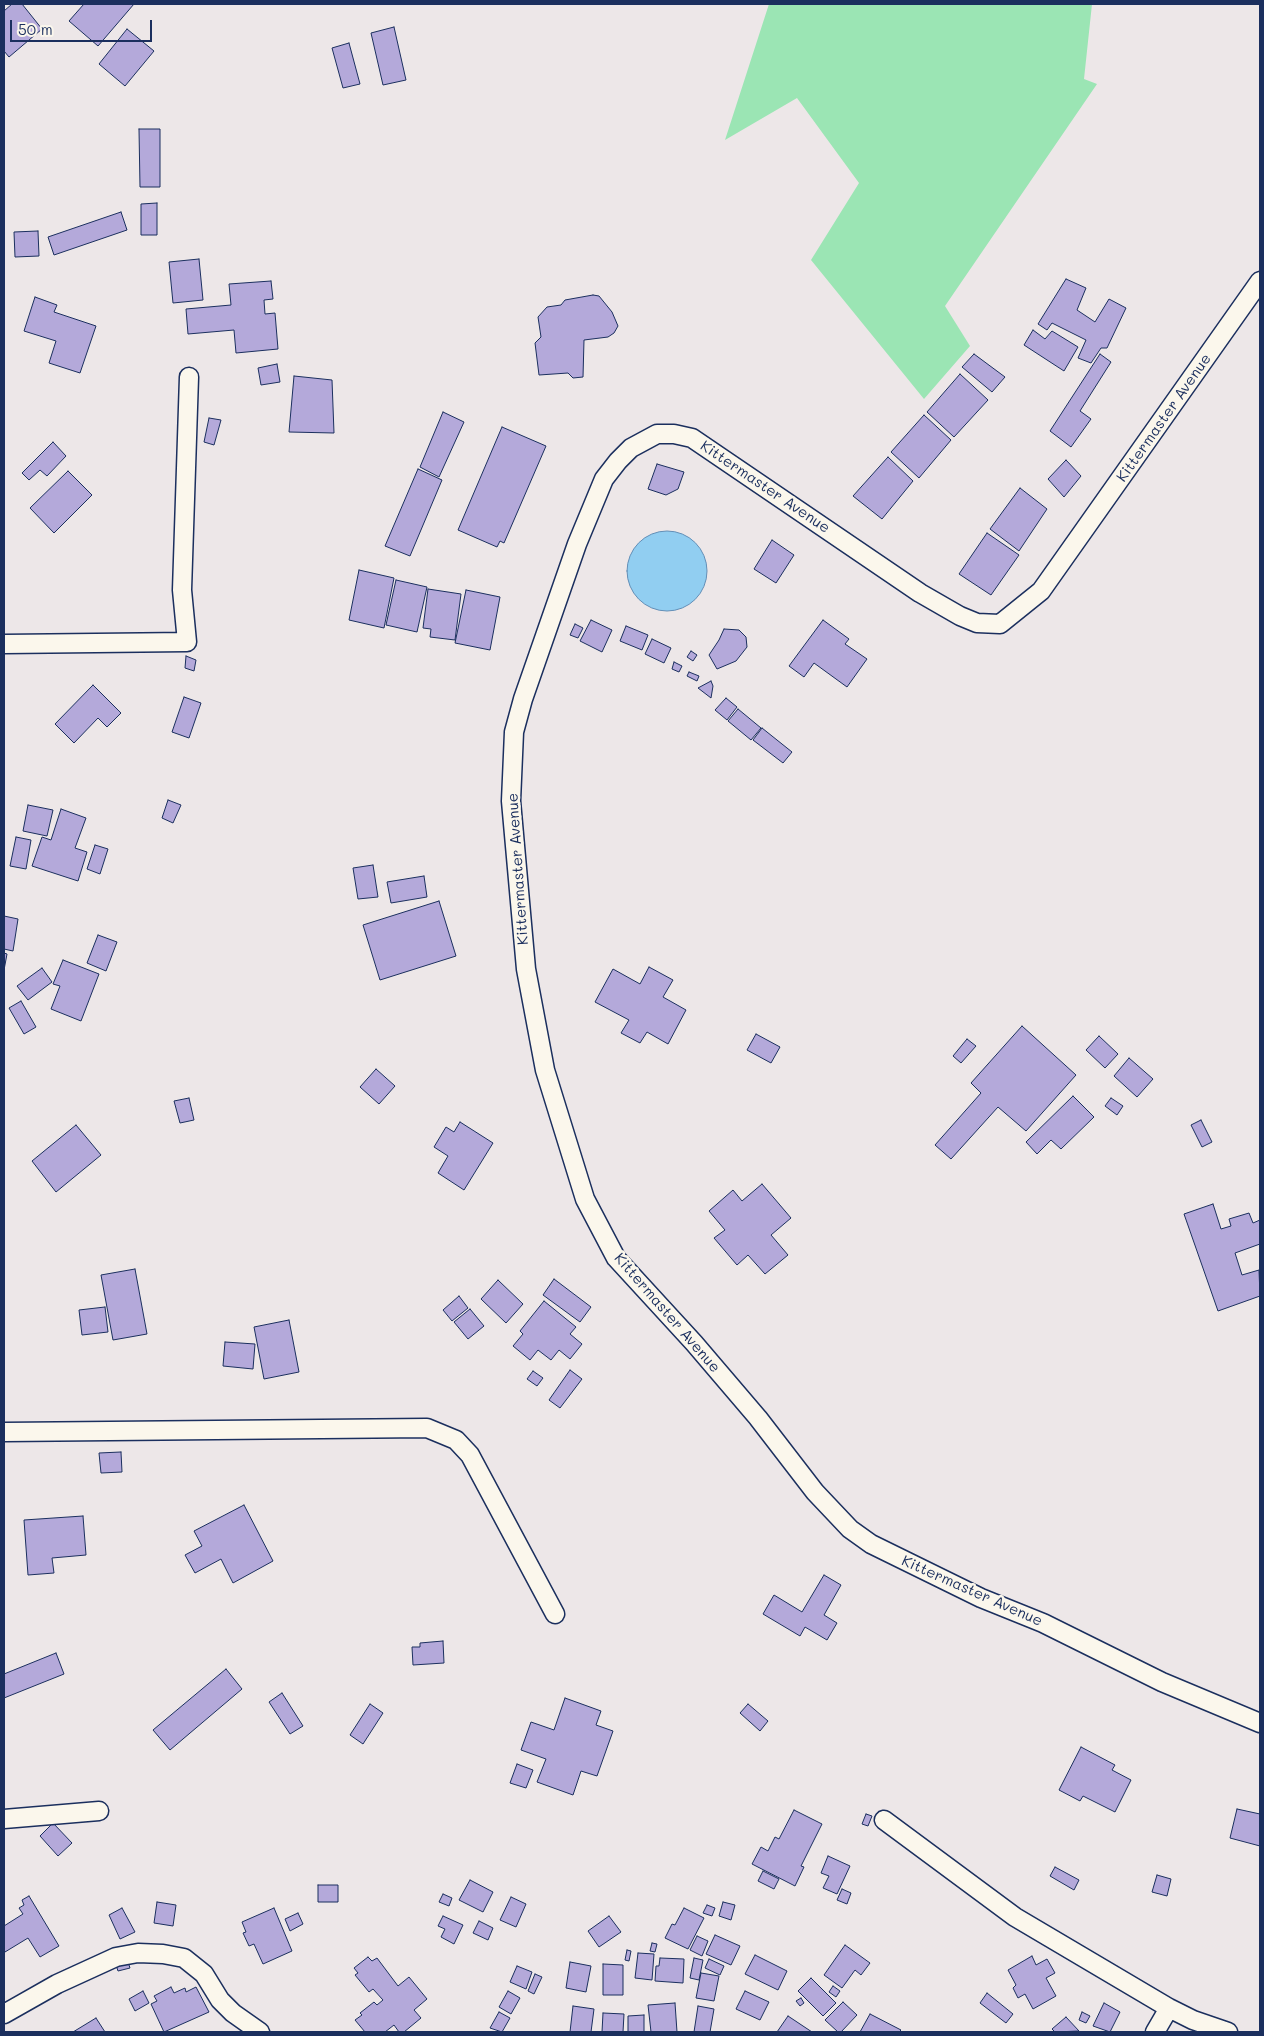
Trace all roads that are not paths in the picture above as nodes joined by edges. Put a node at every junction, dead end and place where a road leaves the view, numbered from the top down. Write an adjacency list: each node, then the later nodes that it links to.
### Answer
1 (1260, 281): 6 (street, Kittermaster Avenue)
2 (188, 377): 3 (street)
3 (4, 644)
4 (4, 1432): 5 (street)
5 (555, 1614)
6 (1260, 1723)
7 (99, 1811): 8 (street)
8 (4, 1820)
9 (884, 1820): 10 (street)
10 (1169, 2008): 13 (street); 14 (street)
11 (4, 2014): 12 (street)
12 (260, 2032)
13 (1155, 2032)
14 (1228, 2032)

